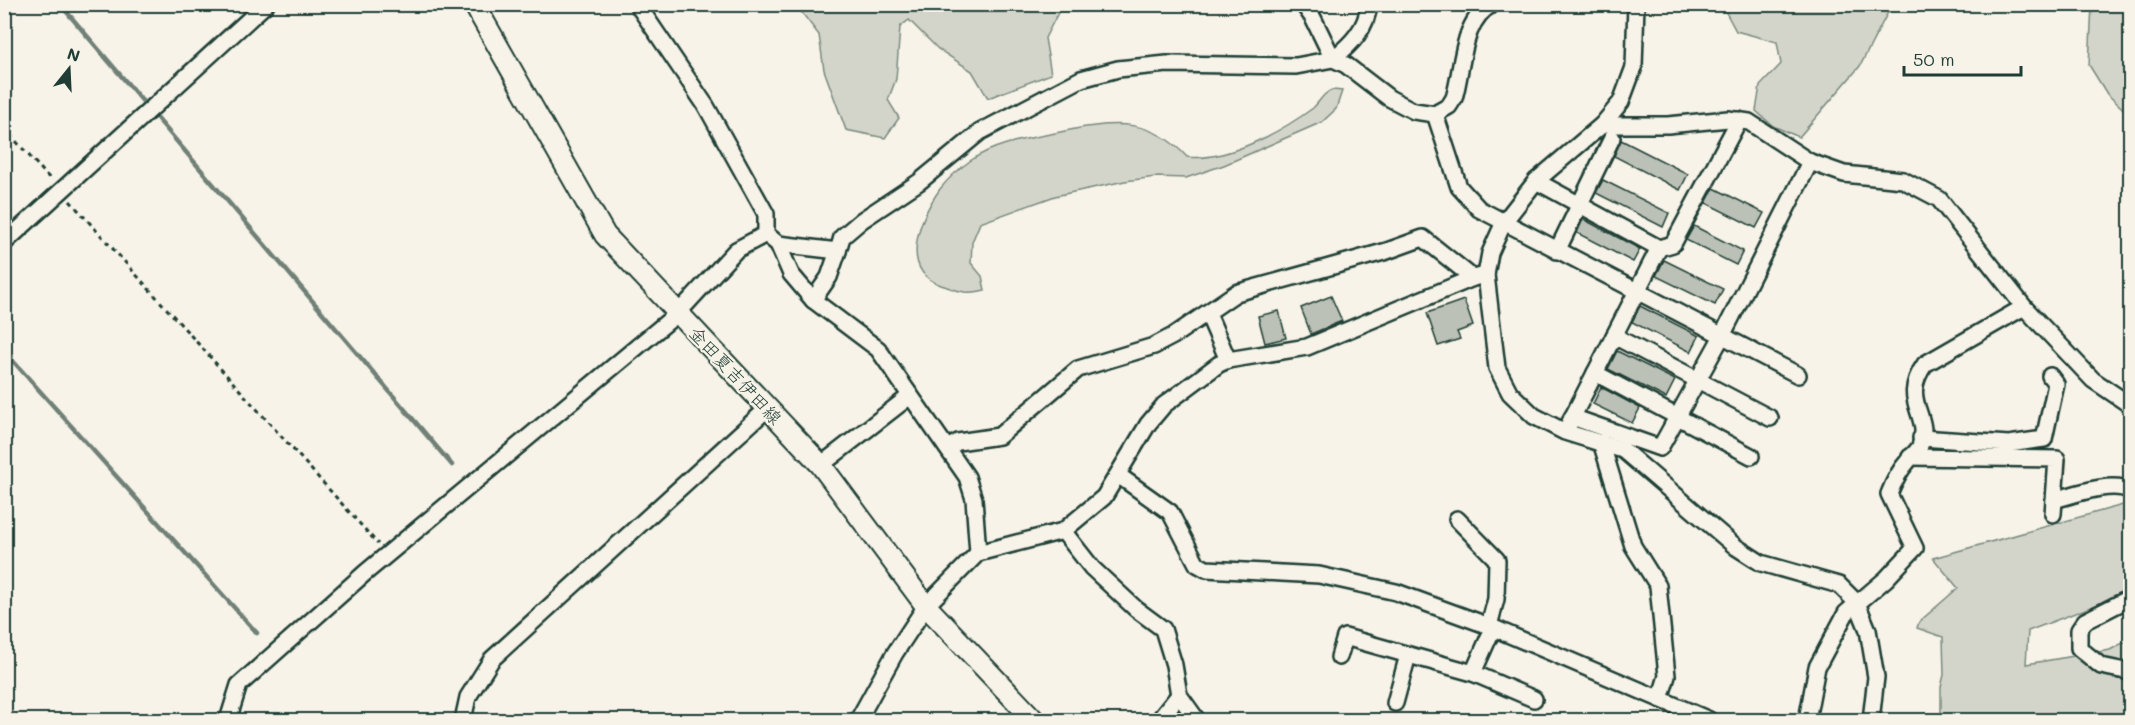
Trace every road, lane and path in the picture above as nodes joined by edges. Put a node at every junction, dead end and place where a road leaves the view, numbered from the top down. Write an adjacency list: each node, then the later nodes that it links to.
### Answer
1 (266, 4): 16 (street)
2 (474, 4): 29 (main road, 金田夏吉伊田線)
3 (637, 4): 19 (street)
4 (1303, 4): 8 (street)
5 (1370, 4): 8 (street)
6 (1493, 4): 9 (street)
7 (1636, 4): 11 (street)
8 (1333, 59): 9 (street); 24 (street)
9 (1435, 114): 18 (street)
10 (1739, 120): 11 (street); 14 (street); 22 (street)
11 (1602, 124): 15 (street)
12 (4, 128): 16 (path)
13 (1612, 138): 17 (street)
14 (1810, 162): 28 (street); 32 (street)
15 (1536, 181): 17 (street); 18 (street)
16 (61, 192): 20 (street); 56 (path)
17 (1578, 206): 22 (street); 23 (street)
18 (1504, 222): 23 (street); 25 (street)
19 (766, 234): 21 (street); 29 (street)
20 (4, 243)
21 (778, 244): 24 (street); 27 (street)
22 (1659, 248): 26 (street)
23 (1557, 250): 26 (street)
24 (838, 251): 27 (street)
25 (1479, 276): 30 (street); 33 (street); 44 (street)
26 (1636, 293): 31 (street); 32 (street)
27 (813, 300): 38 (street)
28 (2024, 307): 39 (street); 45 (street)
29 (678, 314): 40 (main road, 金田夏吉伊田線); 56 (street)
30 (1208, 314): 33 (street); 47 (street)
31 (1614, 336): 34 (street); 37 (street)
32 (1722, 336): 35 (street); 37 (street)
33 (1228, 360): 51 (street)
34 (1595, 373): 41 (street); 42 (street)
35 (1798, 375)
36 (2050, 376): 45 (street)
37 (1698, 380): 42 (street); 43 (street)
38 (910, 396): 47 (street); 50 (street)
39 (2130, 405)
40 (768, 408): 50 (main road, 金田夏吉伊田線); 70 (street)
41 (1572, 417): 42 (street); 44 (street)
42 (1677, 418): 48 (street)
43 (1770, 418)
44 (1564, 432): 46 (street)
45 (1921, 438): 49 (street)
46 (1601, 442): 58 (street); 67 (street)
47 (947, 448): 55 (street)
48 (1751, 456)
49 (1910, 457): 52 (street); 58 (street)
50 (821, 465): 59 (main road, 金田夏吉伊田線)
51 (1118, 475): 54 (street); 60 (street)
52 (2130, 491)
53 (1457, 519): 60 (street)
54 (1063, 531): 55 (street); 65 (street)
55 (978, 553): 59 (street)
56 (388, 555): 69 (street)
57 (2130, 598): 63 (street)
58 (1857, 603): 76 (street); 77 (street)
59 (926, 606): 71 (street); 72 (main road, 金田夏吉伊田線)
60 (1491, 627): 64 (street); 67 (street)
61 (1408, 655): 62 (street); 64 (street); 68 (street)
62 (1339, 657)
63 (2130, 672)
64 (1473, 673): 66 (street)
65 (1179, 695): 73 (street); 74 (street)
66 (1534, 699)
67 (1660, 699): 75 (street)
68 (1395, 703)
69 (228, 720)
70 (463, 720)
71 (858, 720)
72 (1034, 720)
73 (1158, 720)
74 (1197, 720)
75 (1709, 720)
76 (1807, 720)
77 (1871, 720)

